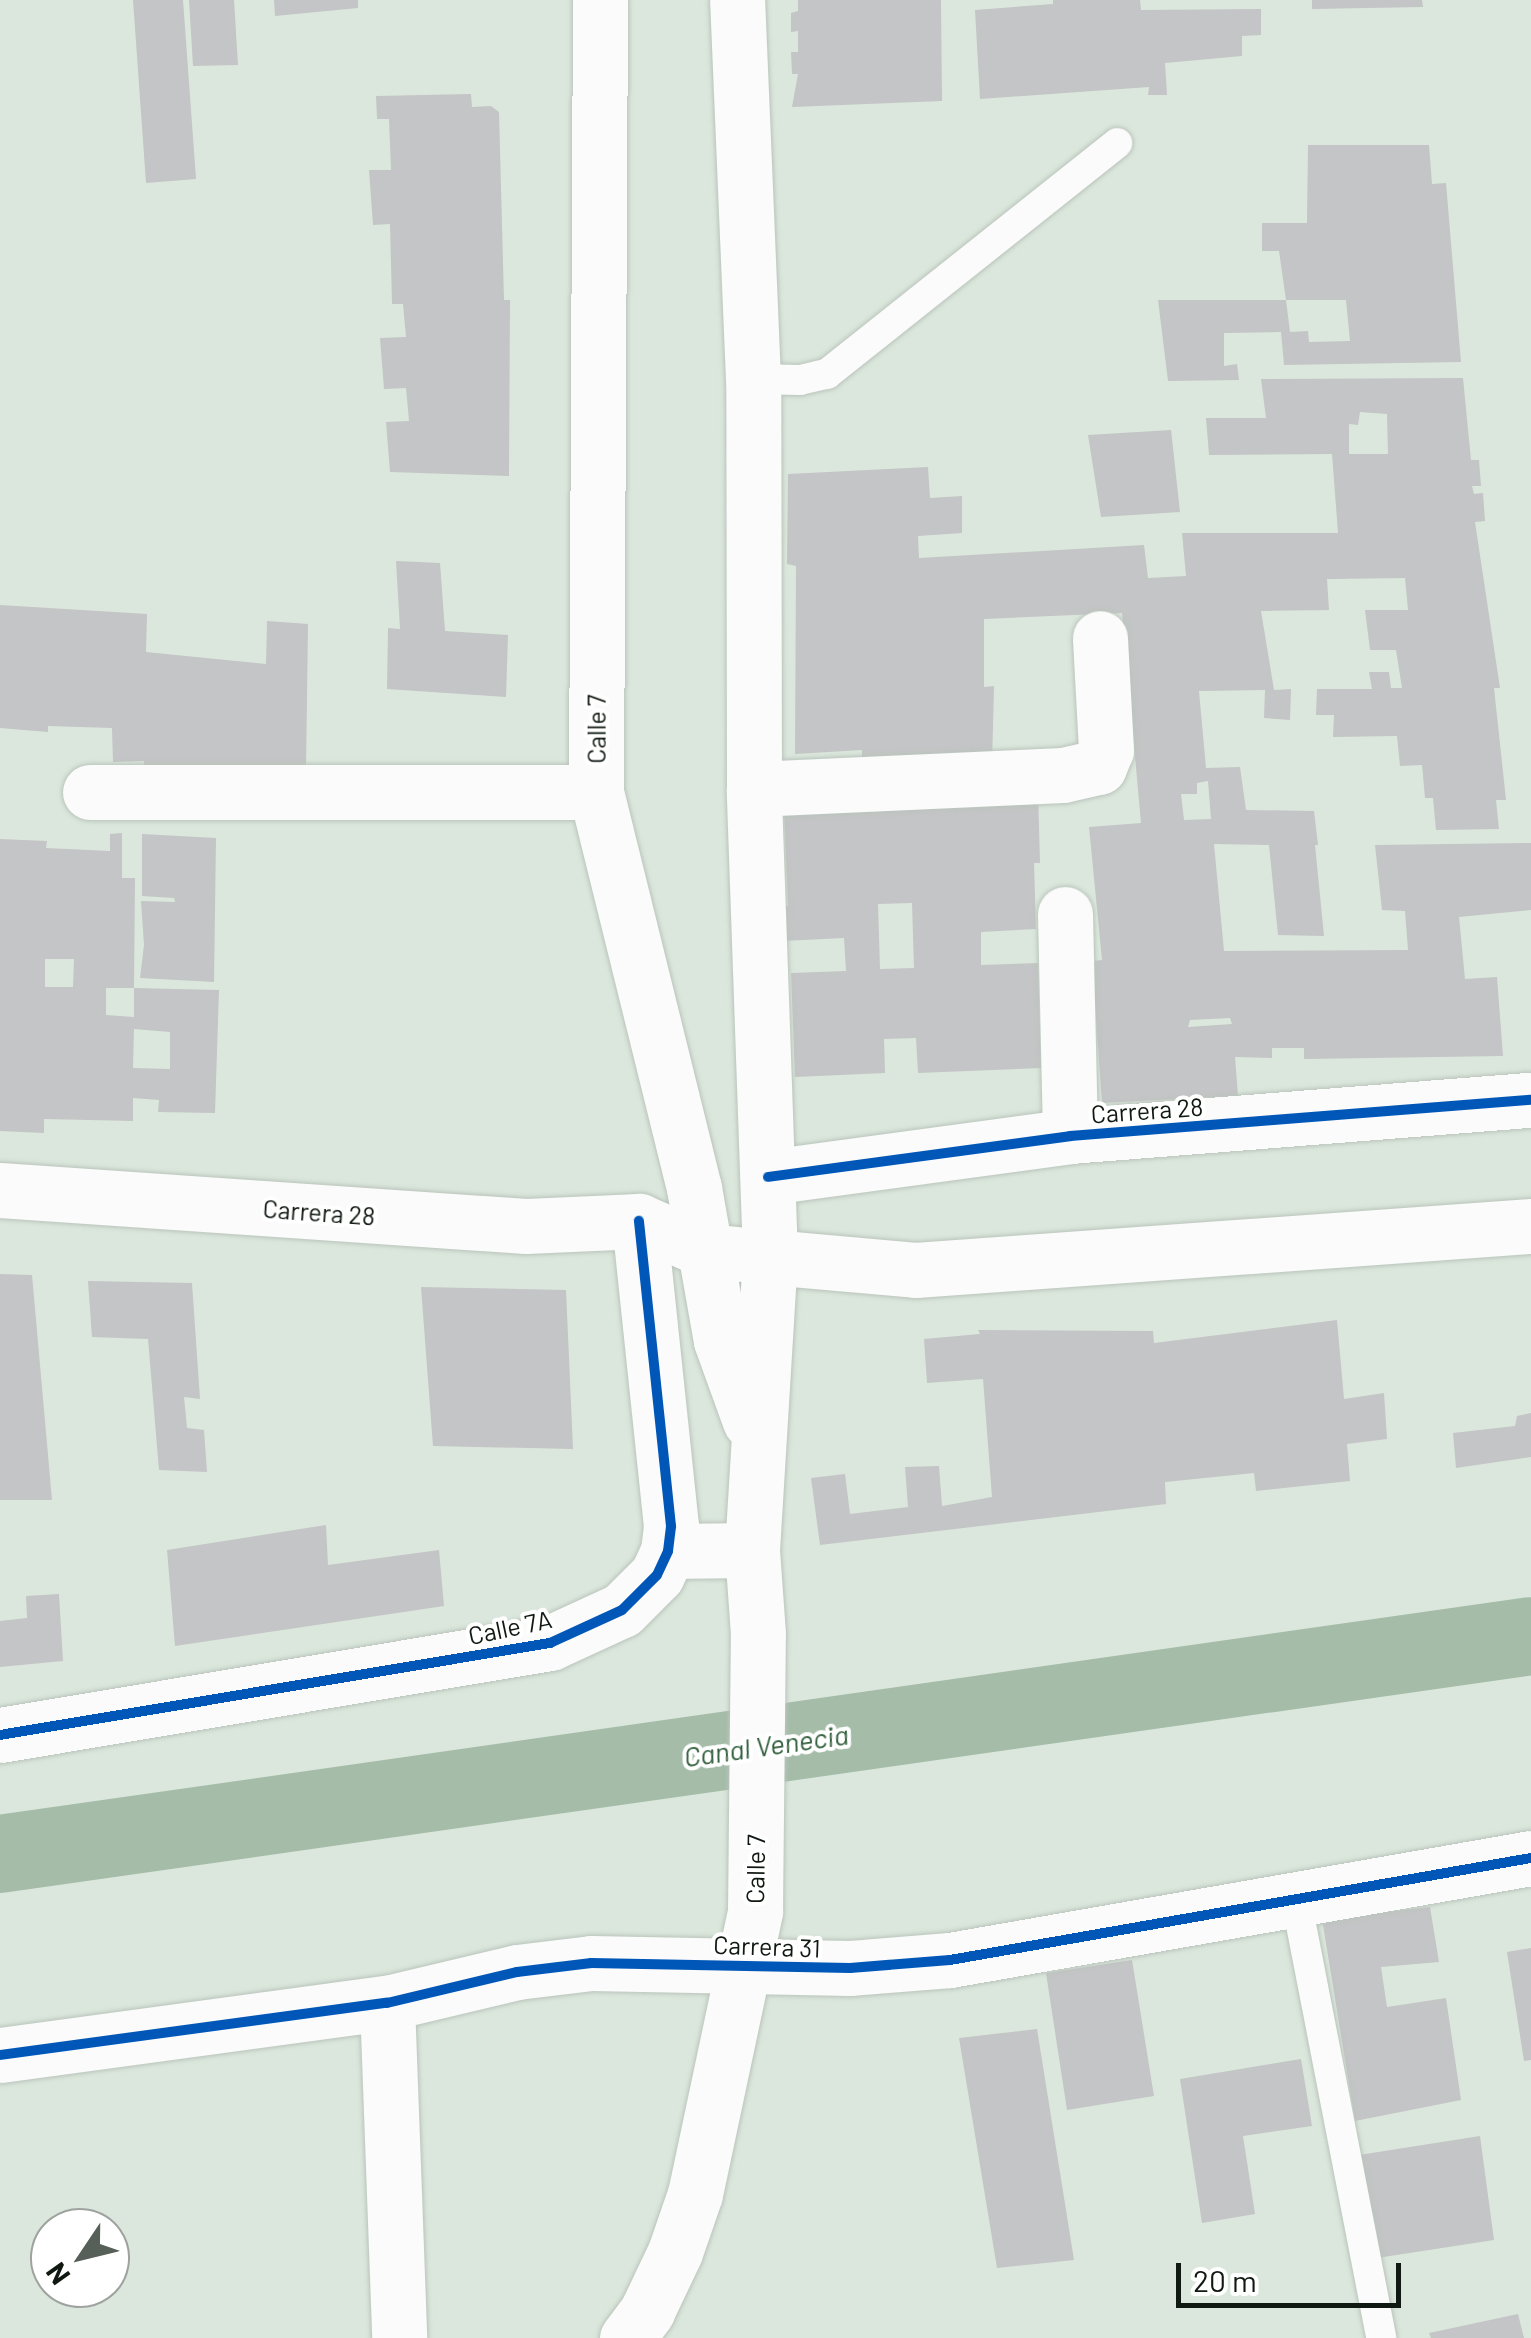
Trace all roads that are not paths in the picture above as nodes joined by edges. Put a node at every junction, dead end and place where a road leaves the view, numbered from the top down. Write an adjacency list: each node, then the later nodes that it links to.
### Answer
1 (600, 0): 8 (street, Calle 7)
2 (738, 0): 4 (street, Calle 7)
3 (1117, 144): 4 (lane)
4 (753, 379): 6 (street, Calle 7)
5 (1100, 638): 6 (street)
6 (754, 789): 12 (street, Calle 7)
7 (90, 792): 8 (street)
8 (596, 792): 13 (street, Calle 7)
9 (1065, 914): 11 (street)
10 (1531, 1100): 11 (street, Carrera 28)
11 (1070, 1136): 12 (street, Carrera 28)
12 (768, 1178): 13 (street, Carrera 28); 18 (street, Calle 7)
13 (694, 1188): 15 (street, Carrera 28); 17 (street, Calle 7)
14 (0, 1190): 15 (street, Carrera 28)
15 (639, 1221): 17 (street, Carrera 28); 21 (street)
16 (1531, 1226): 18 (street, Carrera 28)
17 (708, 1252): 18 (street, Carrera 28); 19 (street, Calle 7)
18 (770, 1257): 19 (street, Calle 7)
19 (756, 1438): 20 (street, Calle 7)
20 (752, 1550): 21 (street); 25 (street, Calle 7)
21 (668, 1551): 22 (street, Calle 7A)
22 (0, 1735)
23 (1531, 1858): 24 (street, Carrera 31)
24 (1296, 1899): 25 (street, Carrera 31); 30 (lane)
25 (743, 1967): 26 (street, Carrera 31); 29 (street, Calle 7)
26 (387, 2002): 27 (street, Carrera 31); 28 (street)
27 (0, 2055)
28 (399, 2338)
29 (628, 2338)
30 (1381, 2338)

